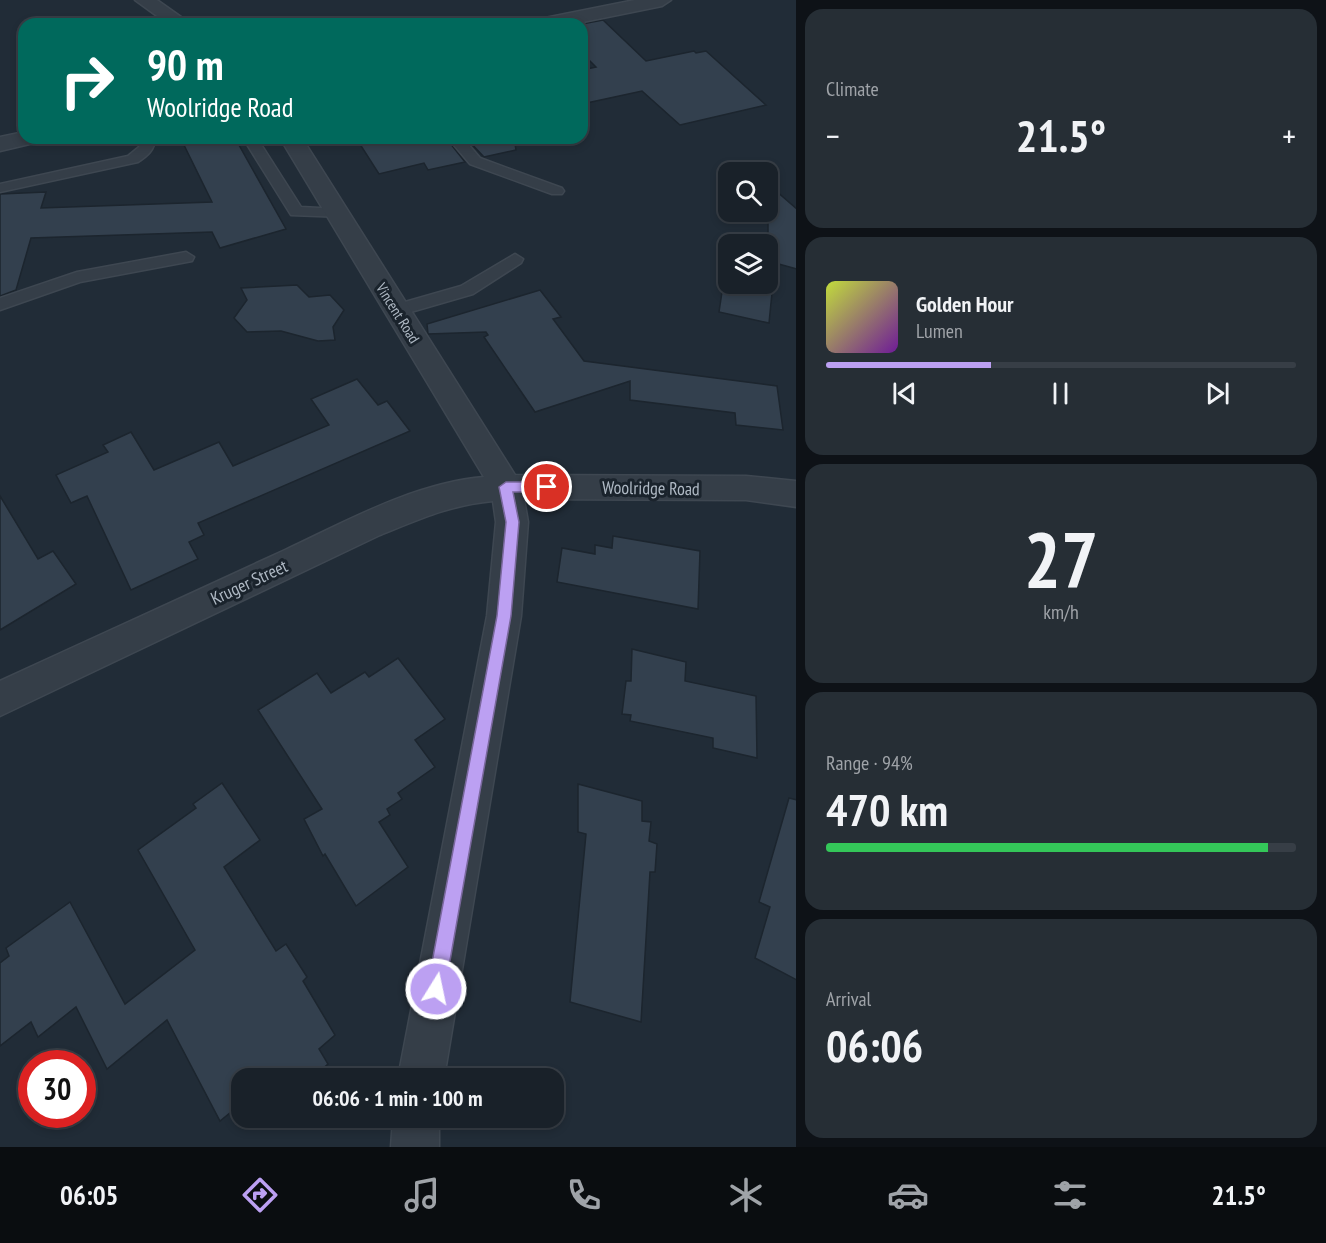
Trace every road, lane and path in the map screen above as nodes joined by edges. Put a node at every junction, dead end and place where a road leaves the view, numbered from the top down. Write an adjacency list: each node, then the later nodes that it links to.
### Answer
1 (144, 0): 3 (street)
2 (662, 0): 4 (street)
3 (172, 18)
4 (574, 18)
5 (18, 140): 6 (street)
6 (0, 144)
7 (148, 144): 11 (lane)
8 (254, 144): 13 (lane)
9 (295, 144): 13 (street, Vincent Road)
10 (460, 144): 12 (lane)
11 (0, 188)
12 (557, 191)
13 (338, 214): 17 (street, Vincent Road)
14 (186, 257): 16 (lane)
15 (515, 259): 17 (lane)
16 (0, 304)
17 (397, 310): 18 (street, Vincent Road)
18 (506, 487): 19 (street, Woolridge Road); 20 (street, Kruger Street); 21 (street)
19 (796, 494)
20 (0, 699)
21 (423, 1068)
22 (416, 1128): 23 (street)
23 (415, 1147)

